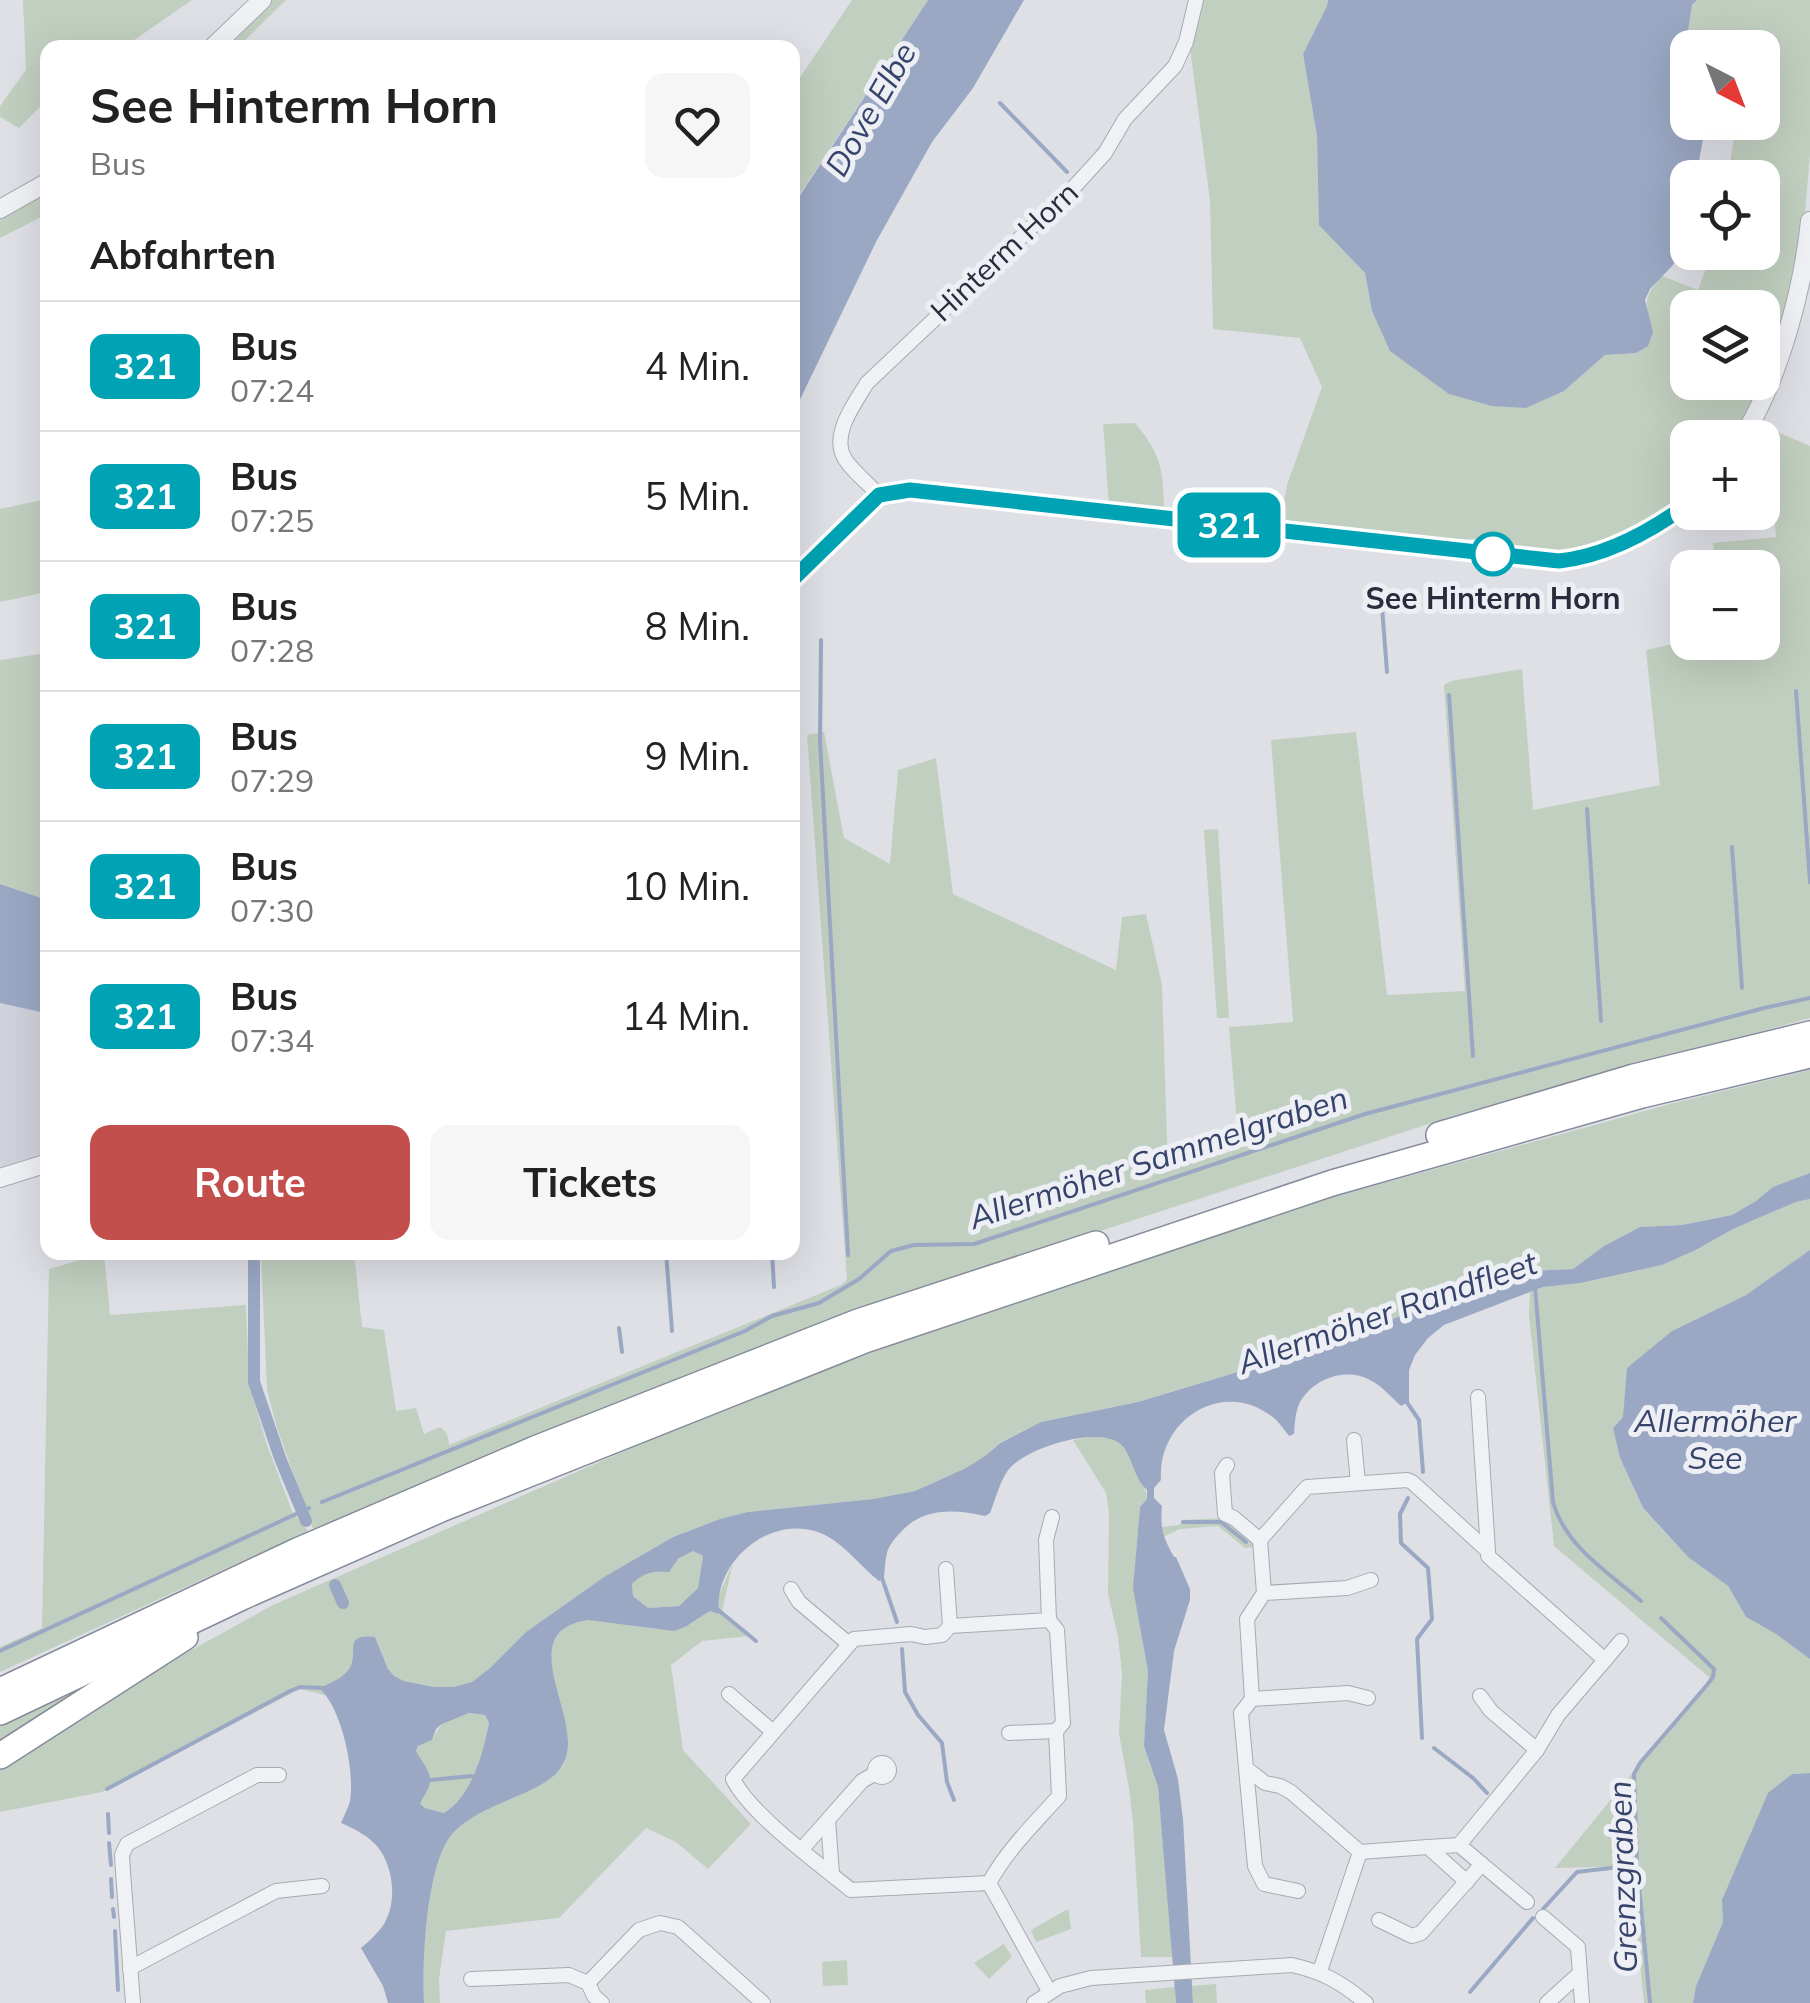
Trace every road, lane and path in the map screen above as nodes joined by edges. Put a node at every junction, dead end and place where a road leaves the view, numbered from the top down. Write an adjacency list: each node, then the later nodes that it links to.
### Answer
1 (262, 0): 3 (street)
2 (1196, 0): 8 (street, Hinterm Horn)
3 (220, 40)
4 (40, 186): 5 (street)
5 (0, 209)
6 (1810, 221): 7 (street)
7 (1753, 420)
8 (879, 495): 9 (street); 10 (street)
9 (1670, 516)
10 (800, 572)
11 (1810, 1034): 21 (highway)
12 (1810, 1055): 21 (highway)
13 (40, 1166): 14 (street)
14 (0, 1178)
15 (1478, 1397): 22 (street)
16 (1354, 1440): 18 (street)
17 (1227, 1464): 20 (street)
18 (1358, 1482): 20 (street); 22 (street)
19 (1052, 1517): 29 (street)
20 (1260, 1540): 27 (street)
21 (337, 1544): 23 (highway)
22 (1488, 1551): 33 (street)
23 (301, 1560): 28 (highway); 34 (highway)
24 (946, 1569): 30 (street)
25 (1371, 1580): 27 (street)
26 (790, 1589): 32 (street)
27 (1264, 1593): 38 (street)
28 (242, 1597): 39 (highway); 44 (highway)
29 (1050, 1620): 30 (street); 41 (street)
30 (950, 1626): 32 (street)
31 (1622, 1641): 33 (street)
32 (849, 1644): 40 (street)
33 (1604, 1660): 43 (street)
34 (0, 1691)
35 (728, 1694): 40 (street)
36 (1480, 1696): 43 (street)
37 (1368, 1698): 38 (street)
38 (1252, 1699): 45 (street)
39 (0, 1712)
40 (772, 1731): 51 (street)
41 (1056, 1731): 42 (street); 56 (street)
42 (1009, 1733)
43 (1536, 1750): 49 (street)
44 (0, 1756)
45 (1246, 1768): 52 (street); 58 (street)
46 (876, 1773): 48 (street)
47 (279, 1775): 62 (street)
48 (828, 1820): 51 (street); 54 (street)
49 (1460, 1845): 50 (street); 53 (street)
50 (1428, 1848): 52 (street); 55 (street)
51 (802, 1849): 54 (street)
52 (1360, 1852): 63 (street)
53 (1482, 1864): 55 (street); 59 (street)
54 (832, 1874): 56 (street)
55 (1467, 1882): 61 (street)
56 (989, 1883): 68 (street)
57 (322, 1886): 62 (street)
58 (1298, 1891)
59 (1527, 1902)
60 (1543, 1917): 64 (street)
61 (1380, 1920)
62 (130, 1968): 69 (street)
63 (1320, 1971): 68 (street); 73 (street)
64 (1580, 1972): 67 (street); 76 (street)
65 (471, 1979): 66 (street)
66 (588, 1983): 70 (street); 71 (street)
67 (1560, 1990): 74 (street); 75 (street)
68 (1049, 1991): 72 (street)
69 (133, 2003)
70 (602, 2003)
71 (763, 2003)
72 (1034, 2003)
73 (1366, 2003)
74 (1547, 2003)
75 (1575, 2003)
76 (1582, 2003)

